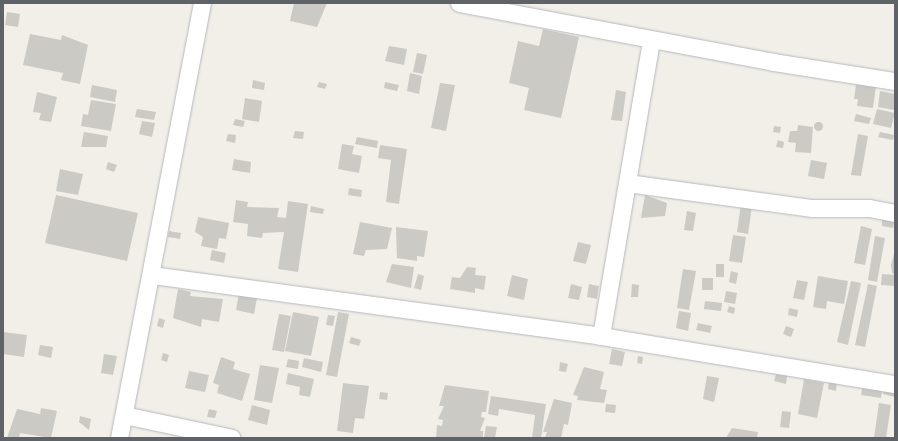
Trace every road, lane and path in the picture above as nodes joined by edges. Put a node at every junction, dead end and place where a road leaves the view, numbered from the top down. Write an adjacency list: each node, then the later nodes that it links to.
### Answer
1 (202, 3): 8 (street)
2 (459, 3): 3 (street)
3 (517, 9): 4 (street)
4 (651, 40): 5 (street); 6 (street)
5 (895, 82)
6 (627, 183): 7 (street); 9 (street)
7 (895, 214)
8 (152, 275): 9 (street); 11 (street)
9 (601, 336): 10 (street)
10 (895, 384)
11 (124, 415): 12 (street); 13 (street)
12 (119, 438)
13 (232, 438)

